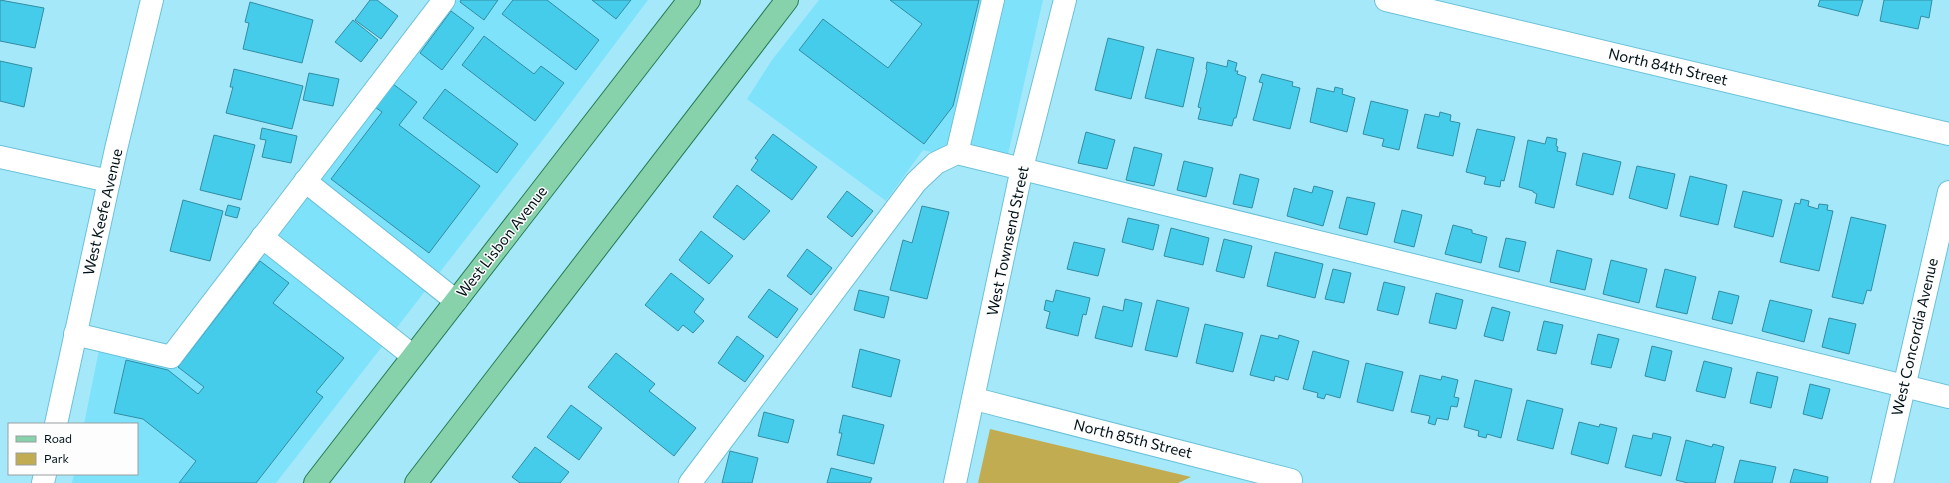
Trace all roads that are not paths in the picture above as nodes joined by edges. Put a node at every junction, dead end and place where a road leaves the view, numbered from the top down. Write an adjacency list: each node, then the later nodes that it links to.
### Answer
1 (152, 0): 12 (street, West Keefe Avenue)
2 (444, 0): 13 (street)
3 (689, 0): 16 (main road, West Lisbon Avenue)
4 (787, 0): 25 (main road)
5 (993, 0): 9 (street)
6 (1065, 0): 11 (street, West Townsend Street)
7 (1386, 0): 8 (street, North 84th Street)
8 (1949, 134)
9 (957, 153): 11 (street); 26 (street)
10 (0, 157): 12 (street)
11 (1022, 168): 19 (street); 21 (street, West Townsend Street)
12 (109, 181): 17 (street, West Keefe Avenue)
13 (306, 181): 15 (street); 16 (street)
14 (1949, 192): 19 (street, West Concordia Avenue)
15 (262, 237): 17 (street); 18 (street)
16 (456, 301): 18 (main road, West Lisbon Avenue)
17 (76, 334): 22 (street, West Keefe Avenue)
18 (413, 356): 24 (main road, West Lisbon Avenue)
19 (1903, 386): 20 (street); 28 (street, West Concordia Avenue)
20 (1949, 397)
21 (974, 399): 23 (street, North 85th Street); 27 (street, West Townsend Street)
22 (56, 423)
23 (1293, 482)
24 (315, 483)
25 (416, 483)
26 (690, 483)
27 (955, 483)
28 (1882, 483)

